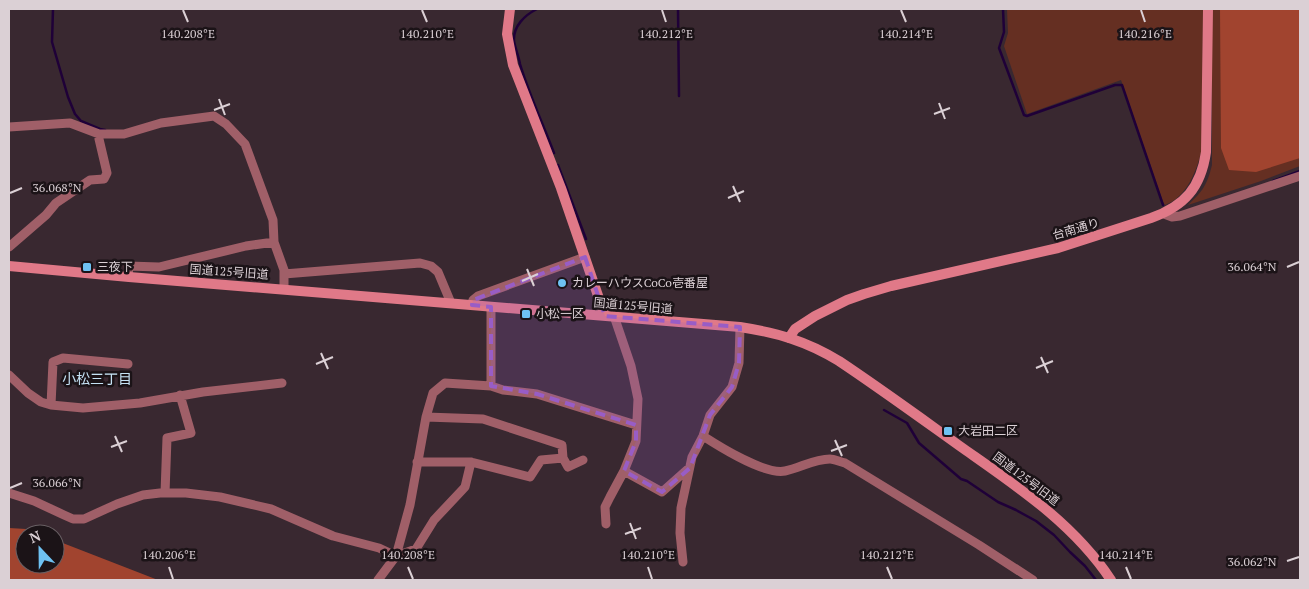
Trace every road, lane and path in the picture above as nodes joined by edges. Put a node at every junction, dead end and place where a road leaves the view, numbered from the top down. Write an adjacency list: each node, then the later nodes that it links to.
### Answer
1 (510, 9): 9 (street)
2 (1208, 9): 6 (street, 台南通り)
3 (9, 127): 4 (street)
4 (100, 134): 7 (street); 8 (street)
5 (1300, 176): 6 (street)
6 (1164, 214): 19 (street, 台南通り)
7 (274, 242): 11 (street); 12 (street)
8 (9, 247)
9 (585, 257): 15 (street); 17 (street)
10 (9, 266): 12 (street, 国道125号旧道)
11 (284, 274): 13 (street); 14 (street)
12 (128, 277): 13 (street, 国道125号旧道)
13 (284, 289): 14 (street, 国道125号旧道)
14 (451, 303): 15 (street, 国道125号旧道)
15 (472, 305): 16 (street, 国道125号旧道)
16 (490, 306): 17 (street, 国道125号旧道); 23 (street)
17 (609, 316): 18 (street, 国道125号旧道); 27 (street)
18 (740, 327): 19 (street, 国道125号旧道); 28 (street)
19 (789, 338): 42 (street, 国道125号旧道)
20 (128, 364): 25 (street)
21 (9, 375): 25 (street)
22 (282, 383): 24 (street)
23 (491, 386): 26 (street); 27 (street)
24 (180, 396): 25 (street); 36 (street)
25 (51, 405)
26 (426, 418): 29 (street); 31 (street)
27 (636, 425): 34 (street)
28 (703, 436): 33 (street); 41 (street)
29 (563, 458): 30 (street); 32 (street)
30 (583, 460)
31 (417, 462): 32 (street); 38 (street)
32 (471, 462): 38 (street)
33 (690, 468): 34 (street); 39 (street)
34 (624, 471): 37 (street)
35 (9, 493): 36 (street)
36 (165, 493): 38 (street)
37 (606, 524)
38 (396, 556): 40 (street)
39 (683, 562)
40 (378, 580)
41 (1033, 580)
42 (1111, 580)

